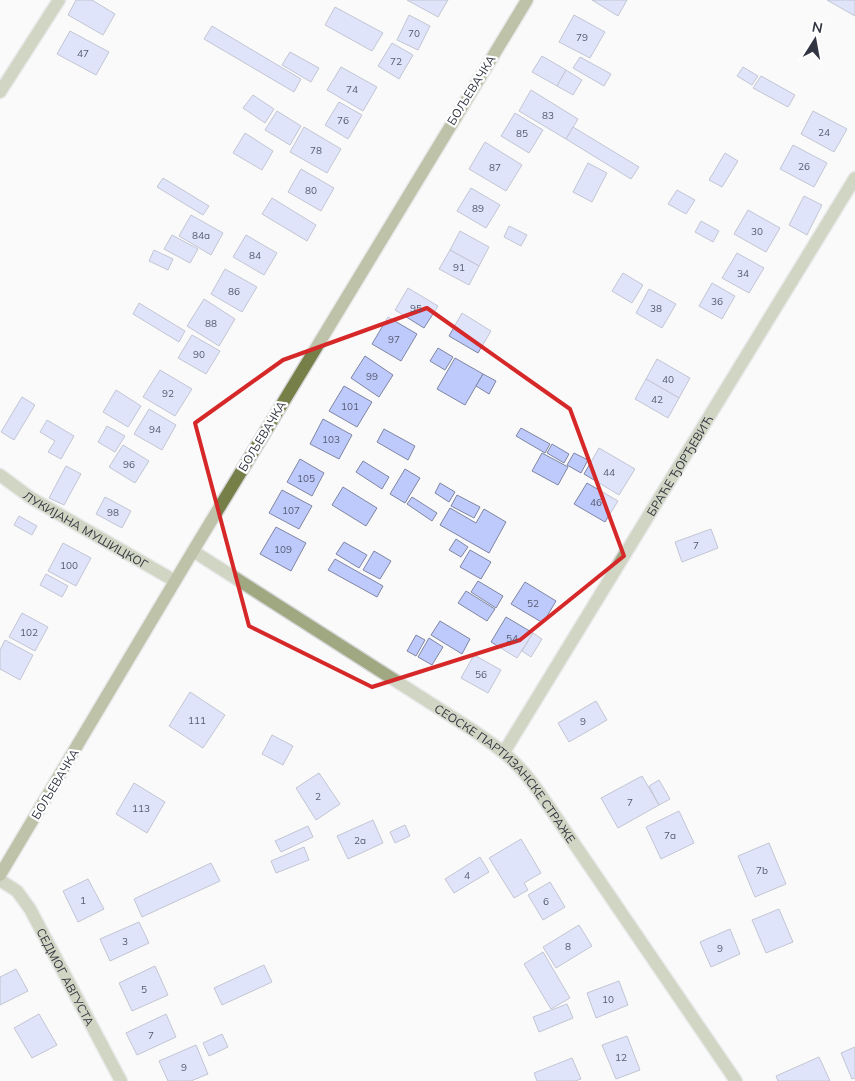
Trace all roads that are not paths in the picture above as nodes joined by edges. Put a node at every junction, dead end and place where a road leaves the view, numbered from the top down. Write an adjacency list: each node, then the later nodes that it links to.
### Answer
1 (59, 0): 3 (street)
2 (527, 0): 6 (main road, БОЉЕВАЧКА)
3 (0, 92)
4 (855, 178): 8 (street, БРАЋЕ ЂОРЂЕВИЋ)
5 (0, 475): 7 (street, ЛУКИЈАНА МУШИЦКОГ)
6 (193, 551): 7 (main road, БОЉЕВАЧКА); 8 (street, СЕОСКЕ ПАРТИЗАНСКЕ СТРАЖЕ)
7 (175, 581): 9 (main road, БОЉЕВАЧКА)
8 (504, 752): 12 (street, СЕОСКЕ ПАРТИЗАНСКЕ СТРАЖЕ)
9 (0, 875)
10 (0, 880): 11 (street, СЕДМОГ АВГУСТА)
11 (120, 1081)
12 (736, 1081)

